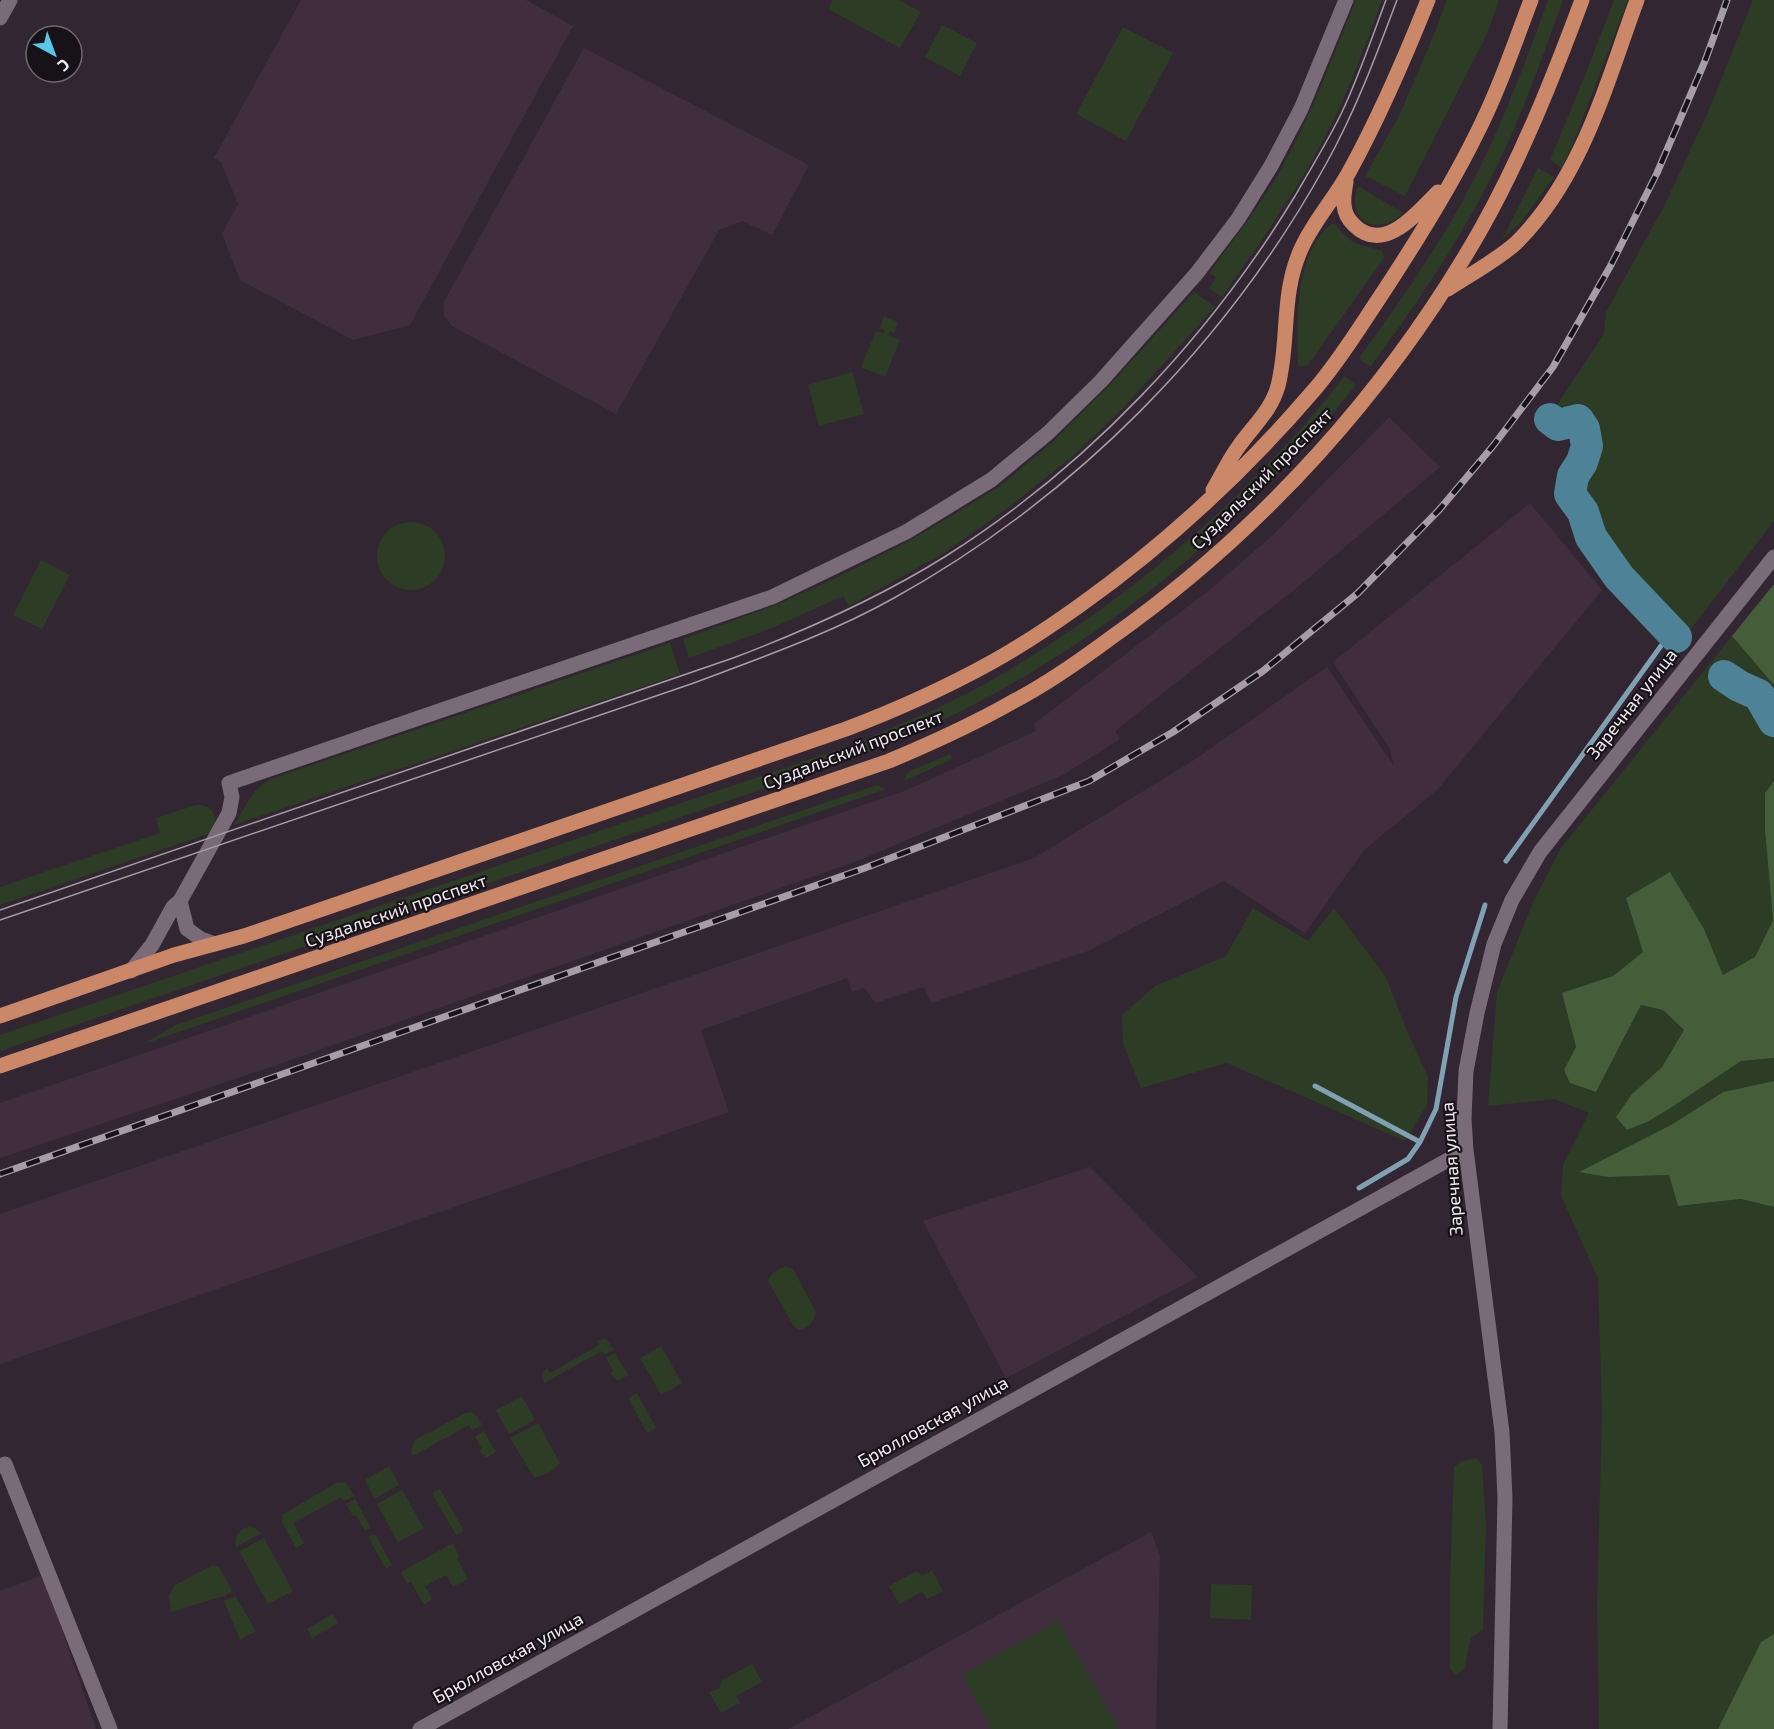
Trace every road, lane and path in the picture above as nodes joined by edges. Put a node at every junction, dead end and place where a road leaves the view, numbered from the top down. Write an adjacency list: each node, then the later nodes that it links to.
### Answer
1 (10, 0): 7 (street)
2 (1346, 0): 13 (street)
3 (1428, 0): 8 (main road)
4 (1530, 0): 9 (main road, Суздальский проспект)
5 (1582, 0): 10 (main road, Суздальский проспект)
6 (1637, 0): 10 (main road)
7 (0, 18)
8 (1347, 176): 9 (main road); 11 (main road)
9 (1452, 179): 11 (main road, Суздальский проспект)
10 (1443, 292): 17 (main road, Суздальский проспект)
11 (1202, 508): 14 (main road, Суздальский проспект)
12 (1774, 557): 18 (street, Заречная улица)
13 (180, 901): 14 (street); 15 (street)
14 (215, 944): 15 (main road, Суздальский проспект)
15 (131, 971): 16 (main road, Суздальский проспект)
16 (0, 1016)
17 (0, 1066)
18 (1466, 1149): 21 (street, Брюлловская улица); 22 (street, Заречная улица)
19 (0, 1466): 20 (street)
20 (110, 1729)
21 (420, 1729)
22 (1500, 1729)

